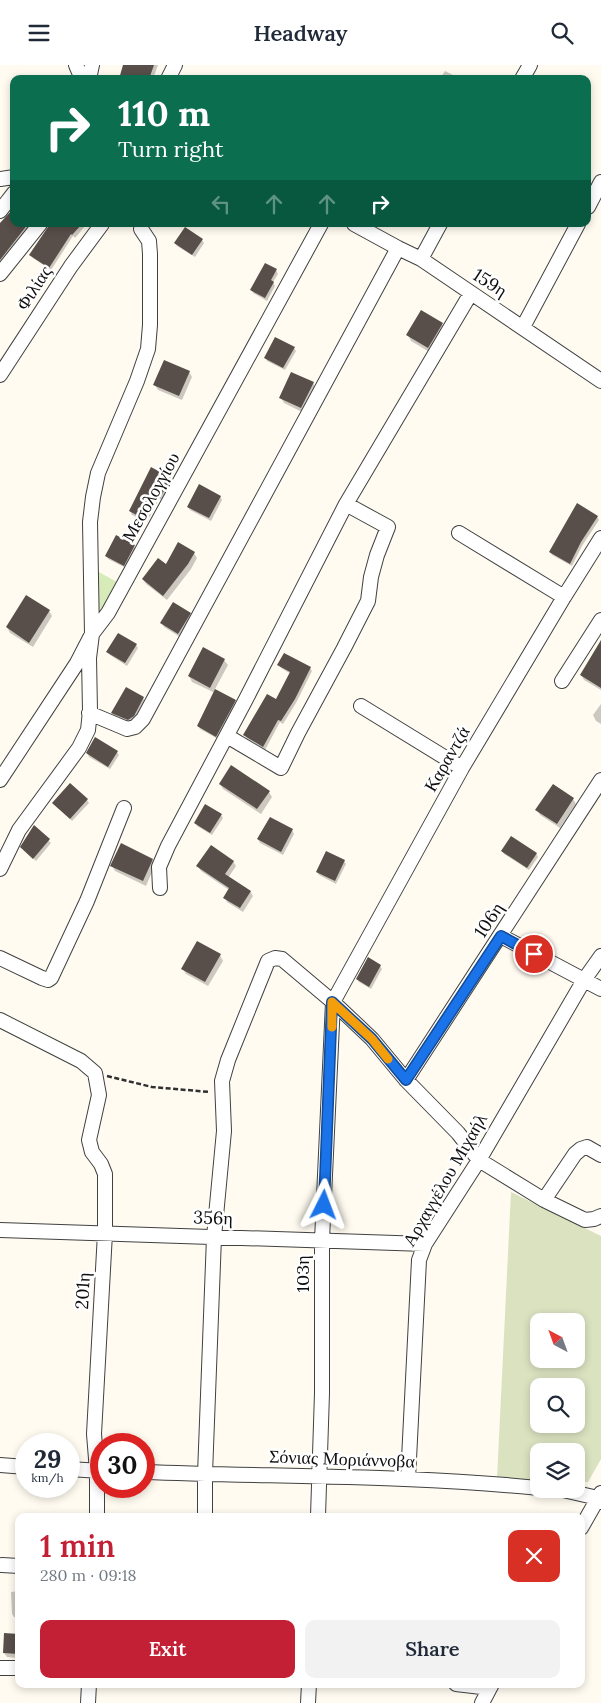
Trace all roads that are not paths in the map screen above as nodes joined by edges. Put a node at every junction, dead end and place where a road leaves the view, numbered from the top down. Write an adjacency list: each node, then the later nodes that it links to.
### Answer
1 (601, 182): 3 (street)
2 (10, 198): 4 (street)
3 (591, 201)
4 (0, 211)
5 (38, 227): 14 (street)
6 (100, 227): 17 (street, Φιλίας)
7 (320, 227): 24 (street, Μεσολογγίου)
8 (360, 227): 12 (street, 159η)
9 (438, 227): 13 (street)
10 (576, 227): 16 (street)
11 (141, 229): 24 (street)
12 (398, 248): 13 (street, 159η); 27 (street)
13 (421, 259): 15 (street, 159η)
14 (0, 273)
15 (471, 293): 16 (street, 159η); 19 (street)
16 (523, 327): 18 (street, 159η)
17 (0, 375)
18 (601, 381)
19 (346, 504): 28 (street); 28 (street)
20 (459, 533): 22 (street)
21 (601, 538): 22 (street, Καραντζά)
22 (564, 597): 29 (street, Καραντζά)
23 (601, 620): 25 (street)
24 (92, 634): 27 (street); 30 (street, Μεσολογγίου)
25 (562, 681)
26 (362, 706): 29 (street)
27 (90, 713): 33 (street)
28 (227, 736): 34 (street)
29 (462, 769): 40 (street, Καραντζά)
30 (0, 780)
31 (601, 780): 35 (street, 106η)
32 (124, 807): 37 (street)
33 (0, 869)
34 (160, 888)
35 (501, 936): 38 (street); 42 (street, 106η)
36 (601, 956): 38 (street, Αρχαγγέλου Μιχαήλ)
37 (0, 958)
38 (584, 980): 39 (street); 44 (street, Αρχαγγέλου Μιχαήλ)
39 (601, 989)
40 (332, 1002): 42 (street); 49 (street); 50 (street, 103η)
41 (0, 1020): 48 (street, 201η)
42 (406, 1080): 44 (street)
43 (601, 1155): 45 (street)
44 (479, 1160): 45 (street); 51 (street, Αρχαγγέλου Μιχαήλ)
45 (544, 1200): 46 (street)
46 (601, 1215)
47 (0, 1230): 48 (street, 356η)
48 (105, 1233): 49 (street, 356η); 52 (street, 201η)
49 (214, 1237): 50 (street, 356η); 56 (street)
50 (322, 1241): 51 (street, 356η); 57 (street, 103η)
51 (425, 1244): 58 (street, Αρχαγγέλου Μιχαήλ)
52 (94, 1433)
53 (0, 1465): 54 (street)
54 (15, 1466)
55 (155, 1472): 56 (street, Σόνιας Μοριάννοβα)
56 (205, 1474): 57 (street, Σόνιας Μοριάννοβα); 64 (street)
57 (319, 1477): 58 (street, Σόνιας Μοριάννοβα); 65 (street, 103η)
58 (408, 1479): 59 (street, Σόνιας Μοριάννοβα)
59 (530, 1487)
60 (585, 1495): 62 (street)
61 (98, 1498): 63 (street, 201η)
62 (600, 1498): 66 (street)
63 (97, 1513)
64 (205, 1513)
65 (318, 1513)
66 (585, 1522)
67 (2, 1565): 68 (street)
68 (15, 1566)
69 (0, 1668): 70 (street)
70 (15, 1669)
71 (89, 1688): 74 (street)
72 (309, 1688): 75 (street)
73 (490, 1688): 76 (street)
74 (88, 1703)
75 (308, 1703)
76 (482, 1703)

